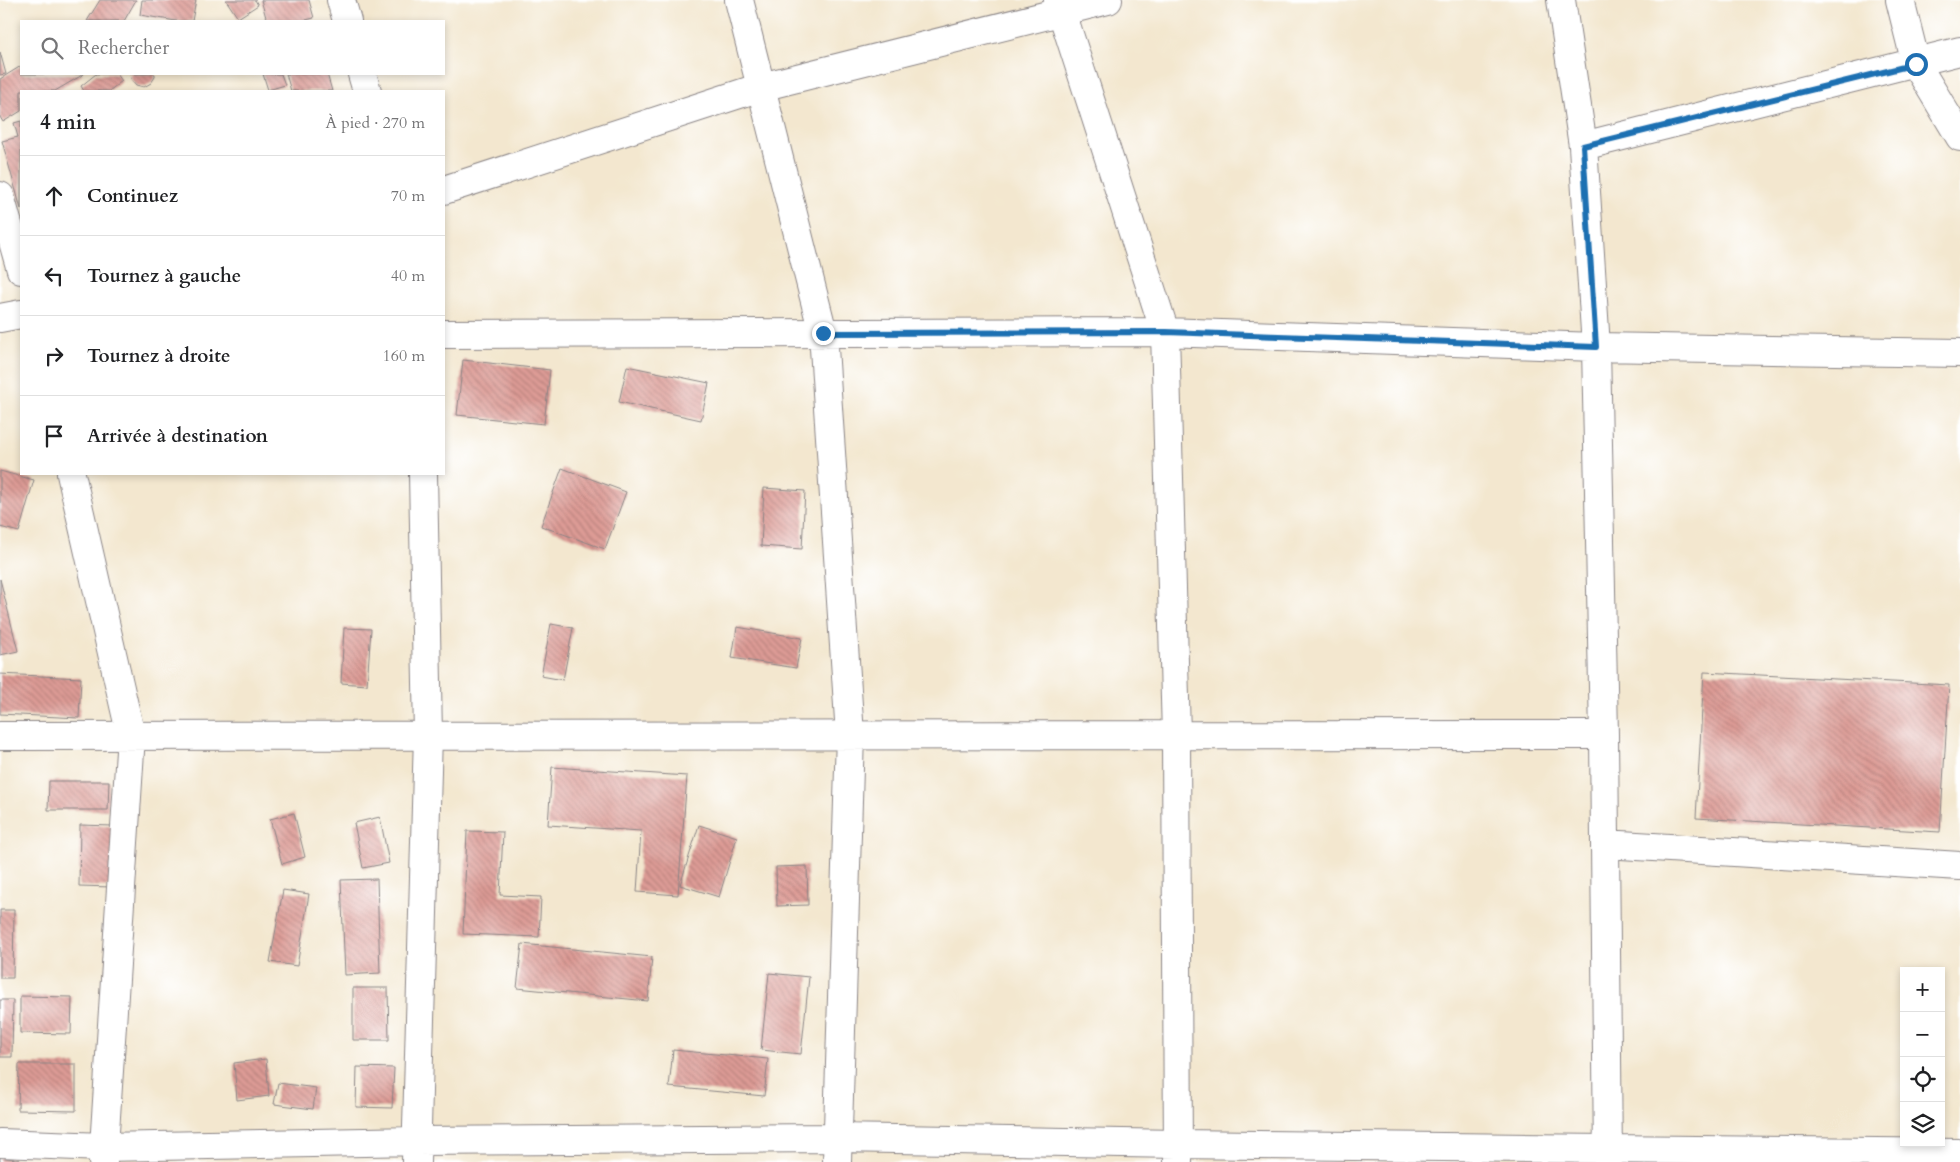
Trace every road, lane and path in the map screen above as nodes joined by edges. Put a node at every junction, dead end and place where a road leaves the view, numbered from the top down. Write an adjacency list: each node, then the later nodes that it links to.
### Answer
1 (341, 0): 7 (street)
2 (739, 0): 11 (street)
3 (1108, 0): 6 (street)
4 (1561, 0): 14 (street)
5 (1900, 0): 9 (street)
6 (1059, 6): 11 (street); 20 (street)
7 (347, 20)
8 (1960, 51): 9 (street)
9 (1916, 64): 13 (street); 14 (street)
10 (362, 75): 12 (street)
11 (762, 87): 15 (street); 21 (street)
12 (367, 90)
13 (1960, 137)
14 (1583, 146): 23 (street)
15 (445, 190)
16 (0, 196): 17 (street)
17 (20, 266)
18 (20, 314): 19 (street)
19 (0, 318)
20 (1166, 332): 21 (street); 23 (street); 29 (street)
21 (823, 333): 22 (street); 28 (street)
22 (445, 334)
23 (1596, 347): 24 (street); 30 (street)
24 (1960, 353)
25 (71, 475): 32 (street)
26 (423, 475): 27 (street)
27 (428, 735): 28 (street); 32 (street); 37 (street)
28 (850, 735): 29 (street); 36 (street)
29 (1176, 735): 30 (street); 38 (street)
30 (1604, 735): 33 (street)
31 (0, 736): 32 (street)
32 (131, 736): 40 (street)
33 (1605, 844): 34 (street); 41 (street)
34 (1960, 866)
35 (0, 1144): 40 (street)
36 (837, 1150): 37 (street); 38 (street)
37 (416, 1151): 40 (street)
38 (1178, 1153): 41 (street)
39 (1960, 1153): 41 (street)
40 (103, 1154)
41 (1608, 1155)

